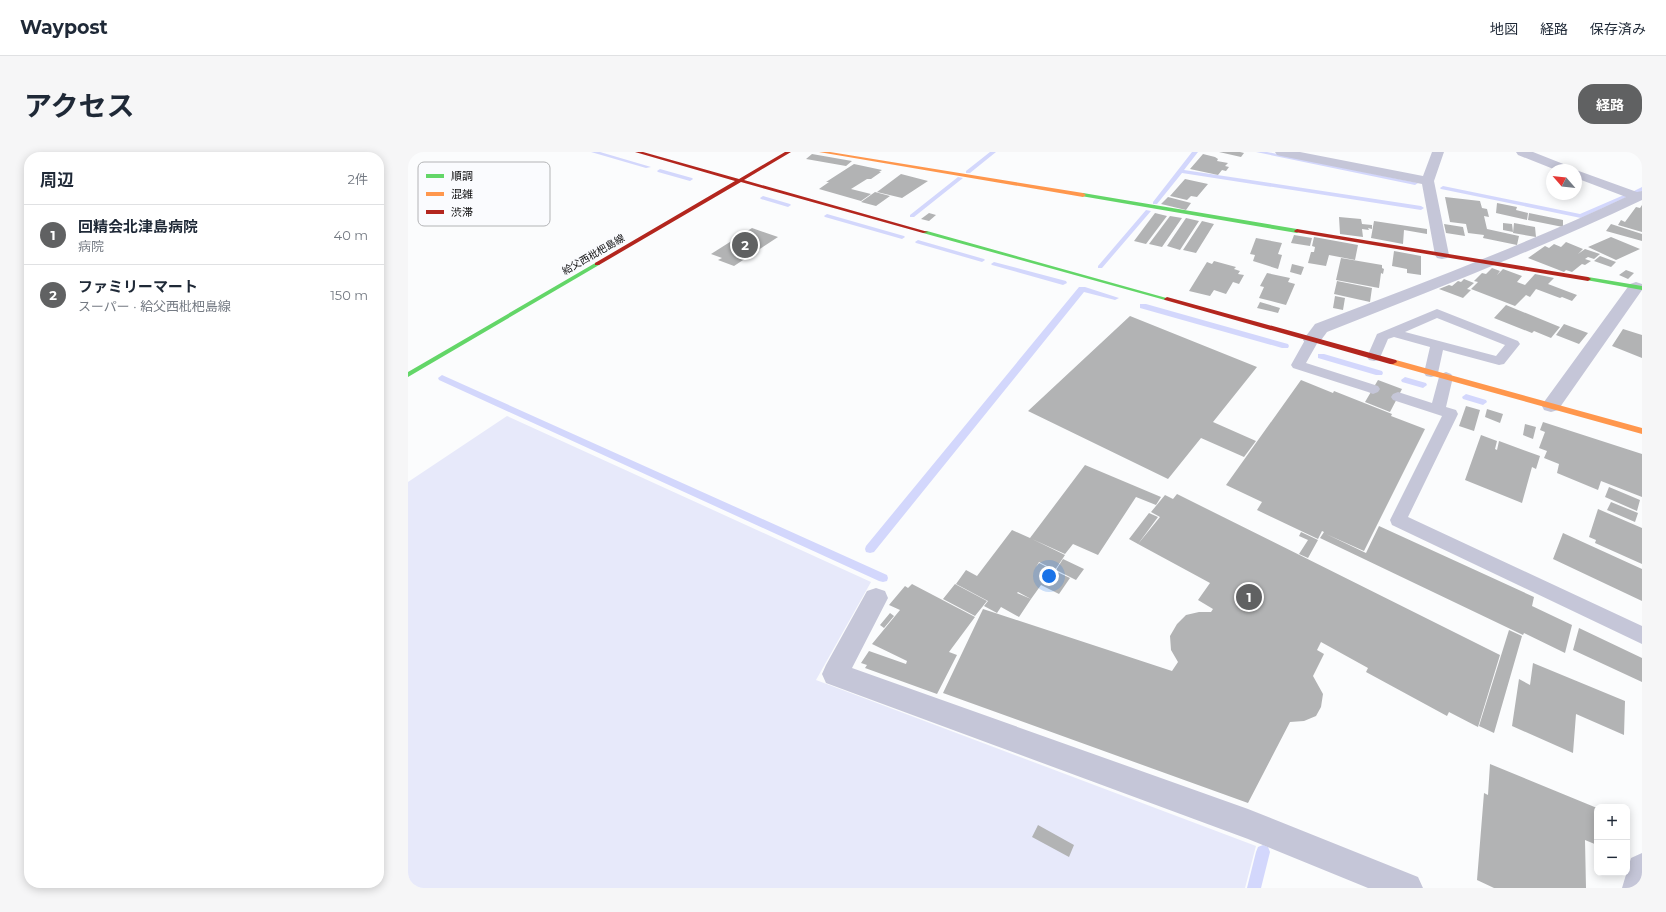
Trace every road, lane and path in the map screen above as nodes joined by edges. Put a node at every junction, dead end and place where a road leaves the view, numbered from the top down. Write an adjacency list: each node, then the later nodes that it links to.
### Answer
1 (637, 152): 9 (street)
2 (788, 152): 9 (street, 給父西枇杷島線)
3 (821, 152): 12 (street)
4 (1281, 152): 10 (street)
5 (1438, 152): 10 (street)
6 (1522, 152): 7 (street)
7 (1552, 164)
8 (1582, 176): 11 (street)
9 (738, 181): 16 (street); 20 (street, 給父西枇杷島線)
10 (1428, 181): 12 (street)
11 (1640, 196): 13 (street)
12 (1442, 255): 13 (street)
13 (1489, 263): 14 (street); 16 (street)
14 (1639, 288): 24 (street)
15 (1391, 332): 17 (lane); 17 (lane); 18 (lane)
16 (1312, 340): 18 (street); 22 (lane)
17 (1437, 344): 19 (lane)
18 (1374, 357): 19 (street)
19 (1430, 373): 21 (street)
20 (408, 375)
21 (1446, 377): 24 (street); 25 (lane)
22 (1373, 389)
23 (1398, 397): 25 (lane)
24 (1551, 406): 26 (street)
25 (1438, 410): 28 (lane)
26 (1642, 431)
27 (876, 598): 30 (street)
28 (1642, 635)
29 (1642, 869): 31 (street)
30 (1407, 888)
31 (1638, 888)

